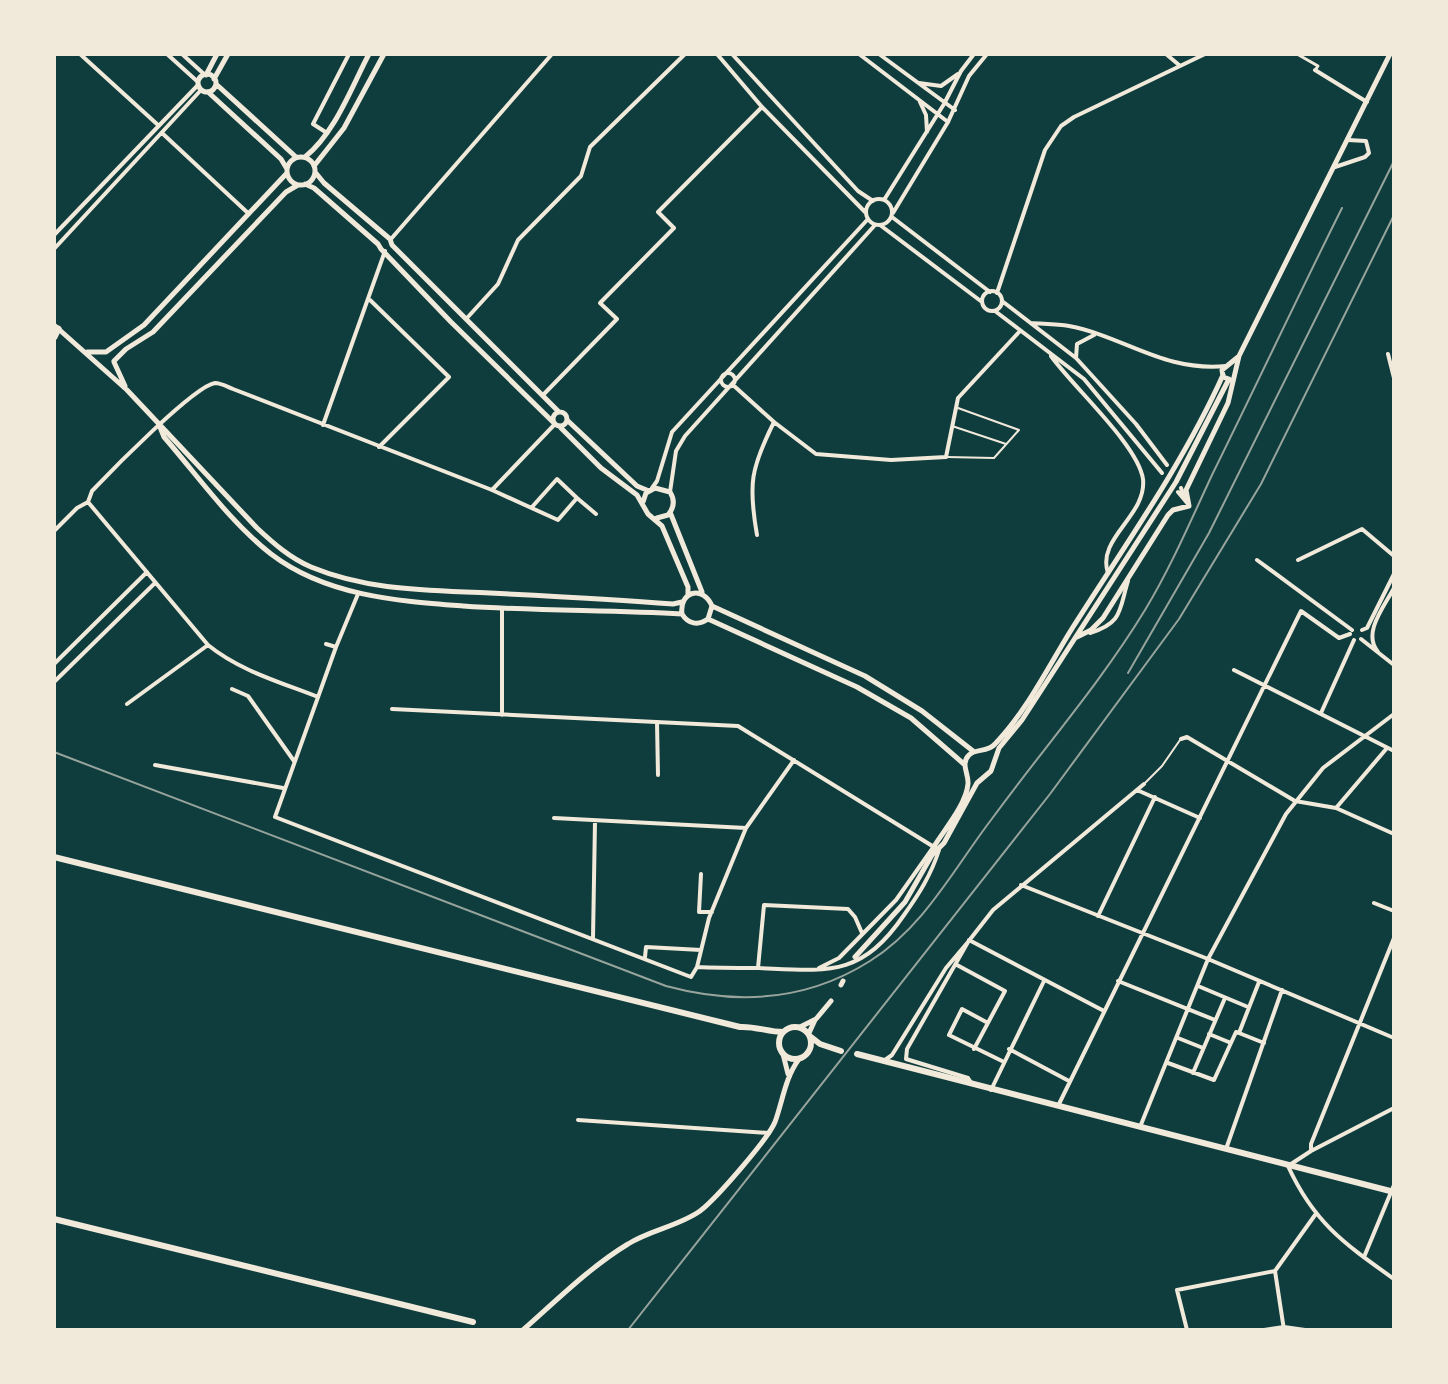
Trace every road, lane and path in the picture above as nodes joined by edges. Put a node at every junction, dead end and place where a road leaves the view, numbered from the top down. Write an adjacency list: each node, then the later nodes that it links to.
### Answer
1 (80, 54): 37 (street)
2 (167, 54): 27 (street)
3 (182, 54): 24 (street)
4 (217, 54): 24 (street)
5 (228, 54): 25 (street)
6 (349, 54): 40 (street)
7 (369, 54): 40 (street)
8 (384, 54): 45 (street)
9 (552, 54): 55 (street)
10 (685, 54): 65 (street)
11 (717, 54): 33 (street)
12 (732, 54): 28 (street)
13 (859, 54): 30 (street)
14 (879, 54): 26 (street)
15 (974, 54): 23 (street)
16 (987, 54): 34 (street)
17 (1166, 54): 21 (street)
18 (1205, 54): 21 (street)
19 (1297, 54): 22 (street)
20 (1390, 54): 31 (street)
21 (1180, 66): 60 (street)
22 (1315, 70): 31 (street)
23 (961, 71): 26 (street); 32 (street)
24 (206, 75): 25 (street); 27 (street)
25 (215, 81): 27 (street); 42 (street)
26 (917, 83): 32 (street)
27 (201, 87): 37 (street); 39 (street); 46 (street)
28 (769, 95): 29 (street); 33 (street)
29 (774, 100): 33 (street); 49 (street)
30 (919, 100): 35 (street); 38 (street)
31 (1367, 102): 41 (street)
32 (944, 104): 34 (street); 35 (street)
33 (763, 106): 52 (street); 86 (street)
34 (955, 110): 36 (street)
35 (938, 115): 36 (street); 38 (street)
36 (948, 122): 51 (street)
37 (158, 125): 54 (street)
38 (927, 132): 48 (street)
39 (162, 133): 50 (street); 57 (street)
40 (327, 133): 43 (street)
41 (1348, 140): 44 (street); 44 (street)
42 (296, 157): 43 (street); 46 (street)
43 (305, 157): 45 (street)
44 (1335, 167): 75 (street)
45 (315, 169): 47 (street); 55 (street)
46 (287, 171): 47 (street); 50 (street)
47 (302, 184): 56 (street); 77 (street)
48 (884, 200): 49 (street); 51 (street)
49 (873, 201): 52 (street)
50 (249, 214): 72 (street)
51 (892, 215): 53 (street); 59 (street)
52 (867, 216): 53 (street); 82 (street)
53 (878, 225): 63 (street); 84 (street)
54 (54, 235)
55 (390, 240): 56 (street); 58 (street); 65 (street)
56 (378, 244): 58 (street)
57 (54, 249)
58 (385, 251): 61 (street); 91 (street)
59 (990, 292): 60 (street); 63 (street)
60 (997, 293): 62 (street)
61 (370, 300): 92 (street); 96 (street)
62 (1002, 301): 64 (street); 66 (street)
63 (982, 302): 64 (street)
64 (995, 311): 68 (street)
65 (467, 318): 86 (street)
66 (1029, 323): 69 (street); 76 (street)
67 (56, 327): 70 (highway); 71 (street)
68 (1020, 331): 74 (street); 87 (street)
69 (1094, 334): 76 (street); 80 (street)
70 (54, 337)
71 (83, 351): 72 (street); 79 (street)
72 (104, 352): 77 (street); 79 (street)
73 (1388, 354): 83 (street)
74 (1051, 356): 99 (street); 118 (street)
75 (1239, 356): 78 (street); 81 (street)
76 (1076, 358): 98 (street)
77 (114, 362): 79 (street); 85 (street)
78 (1228, 365): 80 (street); 81 (street); 81 (street)
79 (101, 366): 85 (street)
80 (1206, 368): 81 (street)
81 (1229, 375): 107 (street); 118 (street); 135 (street)
82 (723, 376): 84 (street); 84 (street); 101 (street)
83 (1394, 378)
84 (733, 385): 90 (street); 103 (street)
85 (127, 390): 93 (street)
86 (543, 395): 88 (street)
87 (956, 407): 94 (street); 95 (lane)
88 (559, 412): 89 (street); 91 (street)
89 (567, 420): 91 (street); 101 (street)
90 (774, 422): 97 (street); 113 (street)
91 (556, 424): 100 (street); 106 (street)
92 (323, 425): 93 (street); 96 (street)
93 (159, 426): 105 (street); 122 (street); 125 (street)
94 (951, 426): 95 (lane); 97 (street)
95 (1006, 444): 97 (lane)
96 (379, 447): 100 (street)
97 (946, 457)
98 (1167, 465)
99 (1162, 473)
100 (492, 490): 108 (street)
101 (650, 490): 103 (street); 106 (street)
102 (1179, 490): 107 (street)
103 (670, 492): 109 (street)
104 (577, 498): 108 (street); 108 (street); 110 (street)
105 (88, 502): 112 (street); 117 (street)
106 (643, 502): 111 (street)
107 (1189, 506): 120 (street)
108 (531, 508)
109 (670, 512): 111 (street); 124 (street)
110 (596, 514)
111 (656, 518): 127 (street)
112 (54, 531)
113 (757, 535)
114 (1394, 556): 116 (street)
115 (1257, 560): 134 (street)
116 (1298, 560)
117 (147, 572): 121 (street); 142 (street)
118 (1108, 573): 160 (street)
119 (1394, 574): 133 (street)
120 (1129, 580): 135 (street); 135 (street)
121 (156, 583): 139 (street); 145 (street)
122 (361, 583): 125 (street); 126 (street)
123 (1394, 588): 141 (street)
124 (702, 593): 127 (street); 129 (street)
125 (358, 594): 130 (street); 140 (street)
126 (502, 594): 128 (street); 130 (street); 130 (street)
127 (688, 595): 128 (street)
128 (682, 602): 131 (street)
129 (712, 606): 132 (street); 159 (street)
130 (502, 609): 131 (street); 153 (street)
131 (682, 614): 132 (street)
132 (708, 619): 166 (street)
133 (1362, 630): 134 (street); 136 (street)
134 (1351, 632): 137 (street); 146 (street)
135 (1076, 637): 164 (street)
136 (1361, 639): 137 (street); 141 (street)
137 (1354, 640): 151 (street)
138 (326, 644): 140 (street)
139 (208, 645): 148 (street); 149 (street)
140 (336, 647): 148 (street)
141 (1378, 652): 143 (street)
142 (54, 664)
143 (1394, 665)
144 (1234, 670): 146 (street)
145 (54, 682)
146 (1265, 685): 151 (street); 163 (street)
147 (232, 689): 162 (street)
148 (318, 697): 162 (street)
149 (127, 704)
150 (392, 709): 153 (street)
151 (1321, 713): 155 (street)
152 (1394, 714): 155 (street)
153 (502, 715): 154 (street)
154 (657, 722): 161 (street); 168 (street)
155 (1367, 736): 157 (street); 174 (street)
156 (1181, 739): 163 (street); 170 (lane)
157 (1387, 748): 158 (street); 175 (street)
158 (1394, 751)
159 (974, 752): 160 (street); 166 (street)
160 (983, 752): 164 (street)
161 (794, 760): 179 (street); 181 (street)
162 (294, 761): 171 (street)
163 (1228, 761): 174 (street); 177 (street)
164 (992, 762): 169 (street)
165 (155, 765): 171 (street)
166 (965, 765): 167 (street)
167 (967, 773): 169 (street); 181 (street)
168 (658, 775)
169 (984, 778): 181 (street)
170 (1144, 784): 172 (street)
171 (283, 788): 191 (street)
172 (1137, 790): 173 (street); 184 (street)
173 (1155, 797): 177 (street); 188 (street)
174 (1295, 801): 175 (street); 197 (street)
175 (1336, 808): 180 (street)
176 (554, 818): 178 (street)
177 (1200, 818): 190 (street)
178 (595, 821): 179 (street); 191 (street)
179 (746, 828): 187 (street)
180 (1394, 834)
181 (934, 850): 189 (street); 195 (street); 201 (street)
182 (54, 857): 217 (main road)
183 (701, 874): 187 (street)
184 (1021, 885): 188 (street); 193 (street)
185 (1374, 903): 186 (street)
186 (1394, 911)
187 (712, 912): 194 (street)
188 (1098, 916): 190 (street)
189 (862, 933): 200 (street); 201 (street)
190 (1143, 933): 197 (street); 203 (street)
191 (593, 938): 196 (street)
192 (1394, 938): 215 (street)
193 (969, 941): 198 (street); 202 (street); 236 (street)
194 (701, 950): 196 (street); 199 (street)
195 (855, 957)
196 (645, 959): 199 (street)
197 (1208, 959): 204 (street); 205 (street)
198 (957, 965): 214 (street); 242 (street)
199 (697, 967): 200 (street)
200 (758, 968): 201 (street)
201 (813, 971)
202 (1044, 981): 211 (street); 230 (street)
203 (1118, 981): 210 (street); 211 (street)
204 (1260, 981): 206 (street); 209 (street)
205 (1198, 986): 207 (street); 210 (street)
206 (1282, 990): 215 (street); 226 (street)
207 (1225, 998): 209 (street); 213 (street)
208 (831, 1001): 212 (street)
209 (1249, 1007): 219 (street)
210 (1189, 1009): 213 (street); 222 (street)
211 (1104, 1011): 241 (street)
212 (816, 1019): 216 (street); 221 (street)
213 (1215, 1020): 220 (street)
214 (988, 1023): 229 (street); 229 (street)
215 (1359, 1023): 223 (street); 250 (street)
216 (800, 1027): 218 (main road); 221 (main road)
217 (768, 1032): 218 (main road); 224 (main road)
218 (783, 1032): 224 (main road)
219 (1239, 1033): 225 (street); 226 (street)
220 (1209, 1034): 225 (street); 228 (street)
221 (810, 1035): 227 (main road); 231 (main road)
222 (1178, 1038): 228 (street); 238 (street)
223 (1394, 1038)
224 (779, 1041): 233 (main road)
225 (1231, 1043): 239 (street)
226 (1264, 1043): 249 (street)
227 (830, 1048): 231 (main road); 232 (main road)
228 (1203, 1048): 239 (street)
229 (974, 1049): 237 (street)
230 (1009, 1049): 237 (street); 241 (street)
231 (810, 1051): 235 (main road)
232 (841, 1051)
233 (783, 1054): 235 (main road); 240 (street)
234 (857, 1054): 236 (main road)
235 (799, 1059): 240 (street)
236 (884, 1061): 242 (main road)
237 (1002, 1062): 243 (street)
238 (1168, 1063): 239 (street); 247 (street)
239 (1193, 1073)
240 (789, 1075): 248 (street)
241 (1069, 1081): 244 (street)
242 (974, 1086): 243 (main road)
243 (991, 1090): 244 (main road)
244 (1058, 1106): 247 (main road)
245 (1394, 1108): 250 (street)
246 (578, 1120): 248 (street)
247 (1140, 1127): 249 (main road)
248 (769, 1133): 260 (street)
249 (1226, 1149): 251 (main road)
250 (1311, 1151): 251 (street)
251 (1288, 1166): 252 (main road); 253 (street)
252 (1393, 1189): 255 (street)
253 (1315, 1215): 255 (street); 256 (street)
254 (54, 1219): 258 (main road)
255 (1364, 1258): 257 (street)
256 (1275, 1271): 259 (street); 261 (street)
257 (1394, 1279)
258 (473, 1322)
259 (1284, 1328): 262 (street); 263 (street)
260 (523, 1330)
261 (1187, 1330)
262 (1264, 1330)
263 (1305, 1330)

